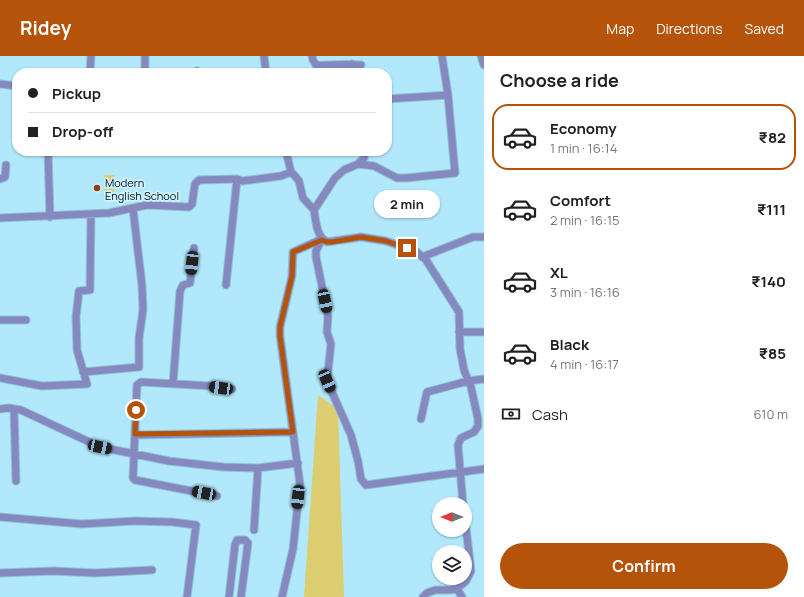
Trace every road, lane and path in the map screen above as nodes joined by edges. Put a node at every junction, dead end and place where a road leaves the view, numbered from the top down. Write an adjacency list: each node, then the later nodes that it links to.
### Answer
1 (91, 56): 10 (street)
2 (145, 56): 11 (street)
3 (264, 56): 12 (street)
4 (312, 56): 7 (street)
5 (442, 56): 16 (street)
6 (481, 56): 9 (street)
7 (352, 64): 8 (street); 13 (street)
8 (361, 65)
9 (484, 65)
10 (90, 68)
11 (145, 68)
12 (265, 68)
13 (352, 68)
14 (0, 84): 15 (street)
15 (12, 85)
16 (448, 95): 17 (street); 21 (street)
17 (392, 99)
18 (48, 156): 29 (street)
19 (287, 156): 23 (street)
20 (364, 156): 21 (street)
21 (358, 164): 27 (street)
22 (6, 165): 24 (street)
23 (291, 172): 25 (street); 27 (street)
24 (0, 179)
25 (237, 179): 26 (street); 35 (street)
26 (133, 209): 28 (street); 40 (street)
27 (314, 210): 32 (street)
28 (91, 215): 29 (street); 40 (street)
29 (50, 216): 30 (street)
30 (0, 218)
31 (484, 237): 34 (street)
32 (322, 240): 34 (street); 49 (street); 55 (street)
33 (194, 248): 44 (street)
34 (422, 257): 38 (street)
35 (226, 285)
36 (0, 320): 37 (street)
37 (26, 320)
38 (460, 332): 39 (street); 43 (street)
39 (484, 332)
40 (83, 372): 41 (street)
41 (0, 378)
42 (484, 379): 43 (street)
43 (468, 381): 48 (street); 55 (street)
44 (173, 384): 45 (street); 50 (street)
45 (232, 389)
46 (0, 409): 47 (street)
47 (14, 409): 51 (street); 56 (street)
48 (421, 419)
49 (293, 432): 50 (street); 52 (street)
50 (135, 434): 51 (street)
51 (133, 454): 53 (street); 57 (street)
52 (298, 463): 53 (street); 68 (street)
53 (258, 468): 60 (street)
54 (484, 469): 55 (street)
55 (460, 473): 58 (street)
56 (16, 481)
57 (217, 496)
58 (463, 497)
59 (0, 517): 65 (street)
60 (254, 530)
61 (467, 537): 64 (street)
62 (152, 570): 63 (street)
63 (0, 573)
64 (457, 589): 69 (street); 70 (street)
65 (187, 597)
66 (229, 597): 67 (street)
67 (241, 597)
68 (282, 597)
69 (423, 597)
70 (462, 597)

